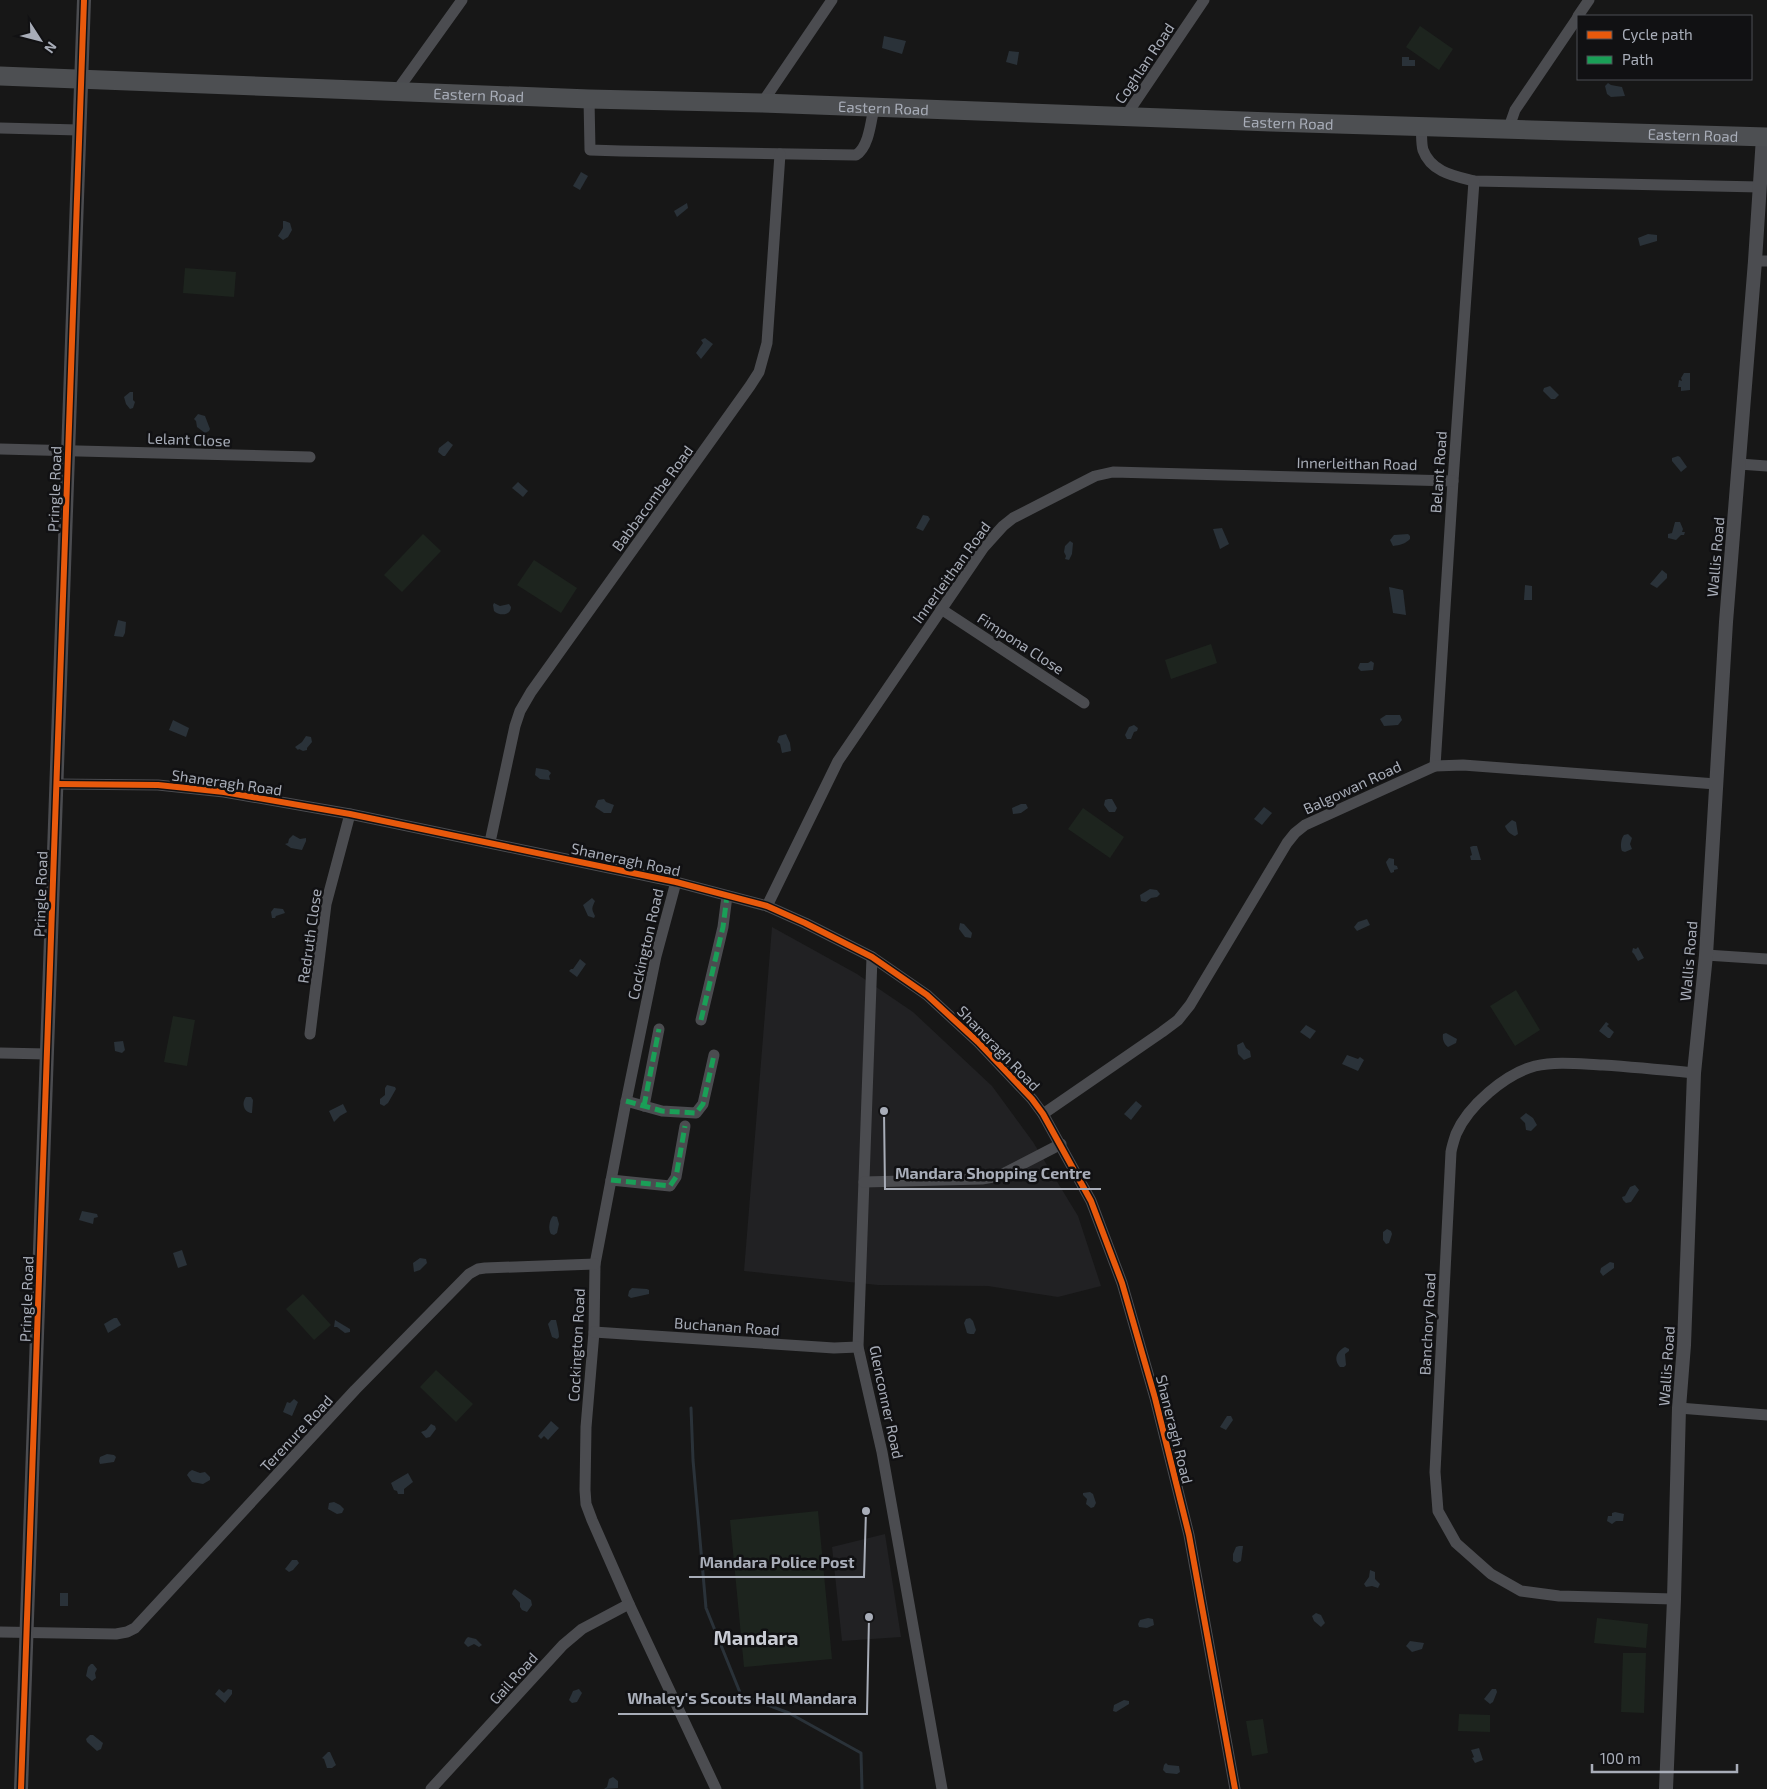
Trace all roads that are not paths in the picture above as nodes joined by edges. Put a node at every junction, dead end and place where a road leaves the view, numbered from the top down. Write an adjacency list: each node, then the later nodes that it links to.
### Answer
1 (84, 0): 9 (street, Pringle Road)
2 (462, 0): 10 (street)
3 (832, 0): 12 (street)
4 (1204, 0): 14 (street, Coghlan Road)
5 (1589, 0): 6 (street)
6 (1579, 15)
7 (1577, 17): 18 (street)
8 (0, 76): 9 (main road, Eastern Road)
9 (81, 78): 10 (main road, Eastern Road); 17 (street, Pringle Road)
10 (396, 92): 11 (main road, Eastern Road)
11 (589, 100): 12 (main road, Eastern Road); 20 (street)
12 (762, 103): 13 (main road, Eastern Road)
13 (874, 108): 14 (main road, Eastern Road); 20 (street)
14 (1126, 117): 15 (main road, Eastern Road)
15 (1421, 126): 18 (main road, Eastern Road); 21 (street)
16 (0, 128): 17 (street)
17 (79, 130): 25 (street, Pringle Road)
18 (1508, 130): 19 (main road, Eastern Road)
19 (1765, 137): 22 (street, Wallis Road)
20 (780, 154): 36 (street, Babbacombe Road)
21 (1474, 180): 22 (street); 29 (street, Belant Road)
22 (1760, 187): 23 (street, Wallis Road)
23 (1761, 261): 27 (street, Wallis Road)
24 (0, 449): 25 (street, Lelant Close)
25 (67, 451): 26 (street, Lelant Close); 33 (street, Pringle Road)
26 (310, 457)
27 (1739, 464): 28 (street); 34 (street, Wallis Road)
28 (1767, 466)
29 (1453, 481): 30 (street, Innerleithan Road); 32 (street, Belant Road)
30 (941, 609): 31 (street, Fimpona Close); 39 (street, Innerleithan Road)
31 (1084, 703)
32 (1435, 766): 34 (street, Balgowan Road); 52 (street, Balgowan Road)
33 (57, 784): 35 (street, Shaneragh Road); 47 (street, Pringle Road)
34 (1716, 784): 40 (street, Wallis Road)
35 (350, 814): 36 (street, Shaneragh Road); 45 (street, Redruth Close)
36 (490, 842): 37 (street, Shaneragh Road)
37 (676, 882): 38 (street, Shaneragh Road); 50 (street, Cockington Road)
38 (727, 896): 39 (street, Shaneragh Road); 43 (street)
39 (767, 906): 41 (street, Shaneragh Road)
40 (1706, 955): 42 (street); 49 (street, Wallis Road)
41 (872, 957): 52 (street, Shaneragh Road); 56 (street, Glenconner Road)
42 (1767, 959)
43 (701, 1020)
44 (659, 1029): 51 (street)
45 (310, 1034)
46 (0, 1053): 47 (street)
47 (47, 1054): 65 (street, Pringle Road)
48 (714, 1055): 51 (street)
49 (1694, 1072): 60 (street, Wallis Road); 62 (street, Banchory Road)
50 (626, 1101): 51 (street); 55 (street, Cockington Road)
51 (644, 1106)
52 (1043, 1114): 54 (street, Shaneragh Road)
53 (685, 1126): 55 (street)
54 (1060, 1144): 56 (street); 70 (street, Shaneragh Road)
55 (611, 1180): 57 (street, Cockington Road)
56 (864, 1182): 59 (street, Glenconner Road)
57 (595, 1264): 58 (street, Cockington Road); 65 (street, Terenure Road)
58 (594, 1332): 59 (street, Buchanan Road); 63 (street, Cockington Road)
59 (858, 1347): 69 (street, Glenconner Road)
60 (1679, 1408): 61 (street); 62 (street, Wallis Road)
61 (1767, 1415)
62 (1674, 1600): 71 (street, Wallis Road)
63 (629, 1604): 67 (street, Gail Road); 68 (street, Cockington Road)
64 (0, 1632): 65 (street, Terenure Road)
65 (26, 1632): 66 (street, Pringle Road)
66 (21, 1789)
67 (431, 1789)
68 (716, 1789)
69 (942, 1789)
70 (1235, 1789)
71 (1666, 1789)

